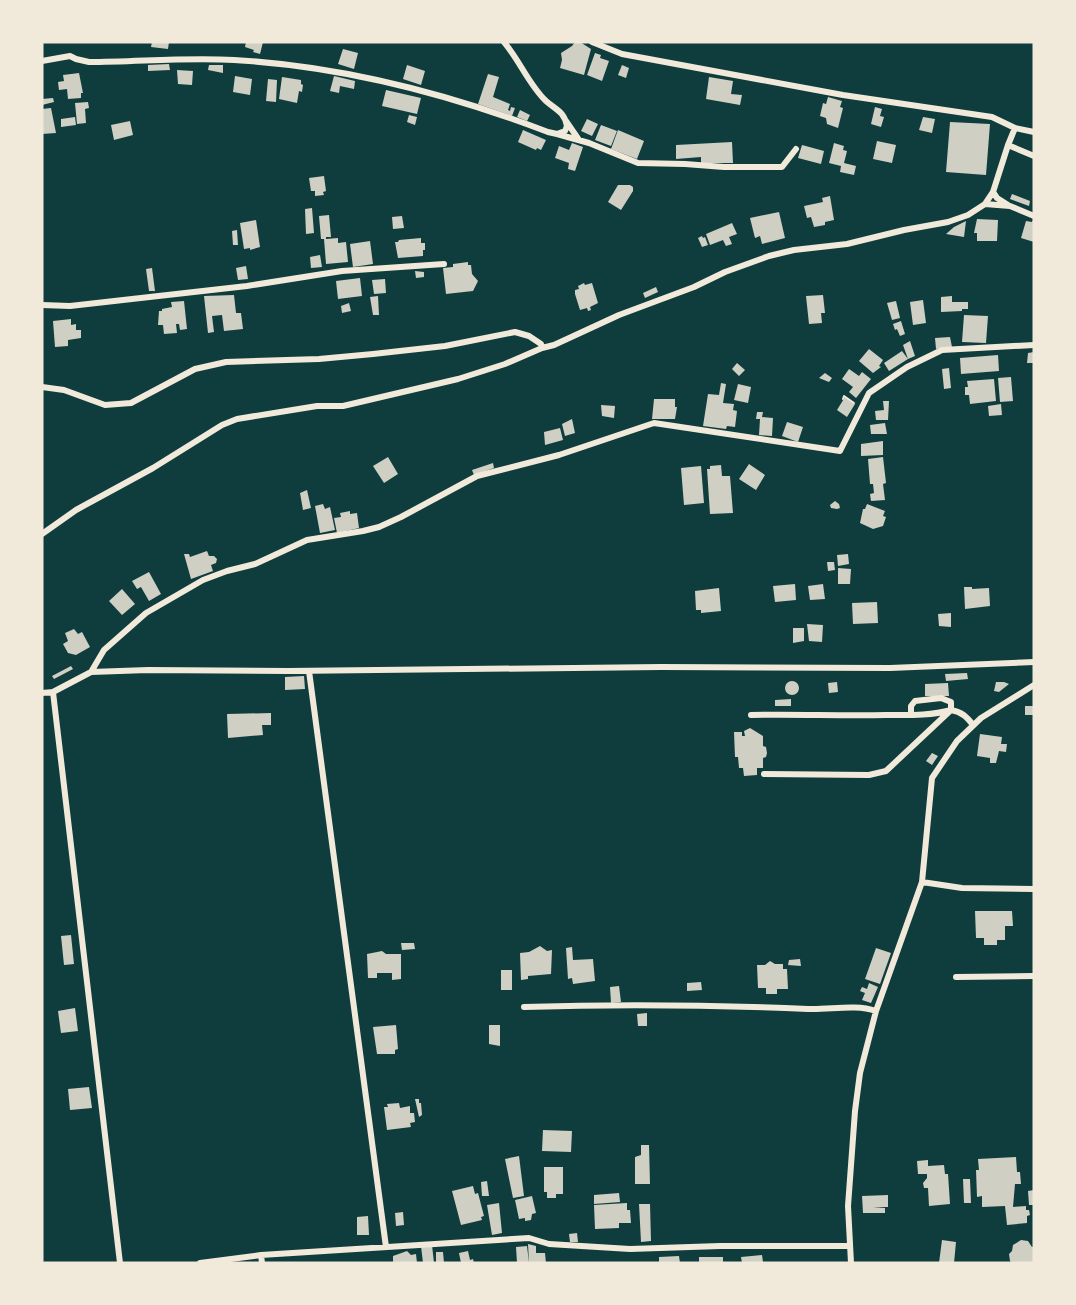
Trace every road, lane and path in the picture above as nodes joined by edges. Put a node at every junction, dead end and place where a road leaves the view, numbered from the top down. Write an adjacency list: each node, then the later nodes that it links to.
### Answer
1 (504, 42): 4 (street)
2 (592, 42): 5 (street)
3 (42, 62): 7 (street)
4 (566, 121): 7 (street); 8 (street)
5 (1016, 128): 6 (street); 9 (street)
6 (1034, 132)
7 (557, 134): 8 (street)
8 (580, 140): 10 (street)
9 (1008, 145): 11 (street); 12 (street)
10 (795, 149)
11 (1034, 156)
12 (993, 192): 13 (street); 14 (street)
13 (985, 204): 14 (street); 19 (street)
14 (1010, 206): 15 (street)
15 (1034, 216)
16 (444, 264): 17 (street)
17 (42, 305)
18 (1034, 345): 26 (street)
19 (542, 348): 20 (street); 23 (street)
20 (42, 387)
21 (843, 399): 22 (path)
22 (852, 410)
23 (42, 534)
24 (1034, 662): 25 (street)
25 (309, 671): 26 (street); 42 (street)
26 (91, 672): 29 (street)
27 (1034, 686): 33 (street)
28 (42, 693): 29 (street)
29 (52, 693): 44 (street)
30 (951, 710): 32 (street); 32 (street); 33 (street); 34 (street)
31 (751, 715): 32 (street)
32 (911, 715)
33 (973, 725): 35 (street)
34 (764, 774)
35 (922, 882): 36 (street); 40 (street)
36 (1034, 889)
37 (956, 976): 38 (street)
38 (1034, 976)
39 (524, 1007): 40 (street)
40 (876, 1011): 41 (street)
41 (850, 1246): 42 (street); 47 (street)
42 (386, 1247): 43 (street)
43 (261, 1255): 45 (street); 46 (street)
44 (120, 1263)
45 (200, 1263)
46 (262, 1263)
47 (851, 1263)

